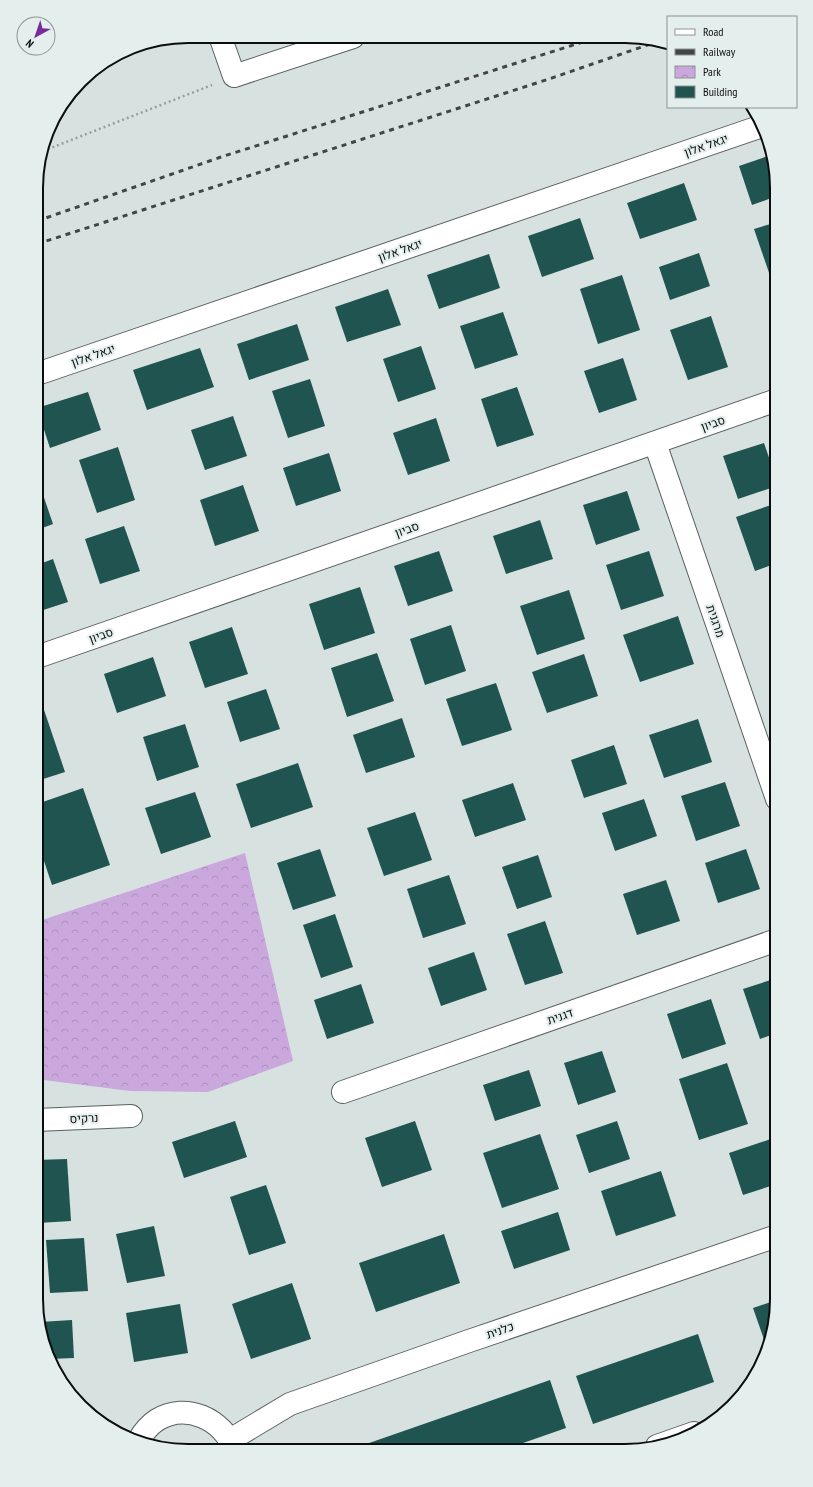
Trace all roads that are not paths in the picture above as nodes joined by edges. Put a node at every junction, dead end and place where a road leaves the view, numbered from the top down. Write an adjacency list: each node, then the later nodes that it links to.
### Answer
1 (222, 43): 2 (street)
2 (335, 43)
3 (757, 128): 4 (street, יגאל אלון)
4 (43, 372)
5 (770, 402): 6 (street, סביון)
6 (655, 443): 7 (street, סביון); 8 (street, מרגנית)
7 (43, 655)
8 (770, 779)
9 (770, 942): 10 (street, דגנית)
10 (342, 1092)
11 (131, 1116): 12 (street, נרקיס)
12 (43, 1120)
13 (770, 1238): 16 (street, כלנית)
14 (141, 1436): 15 (street)
15 (231, 1444)
16 (233, 1444)

